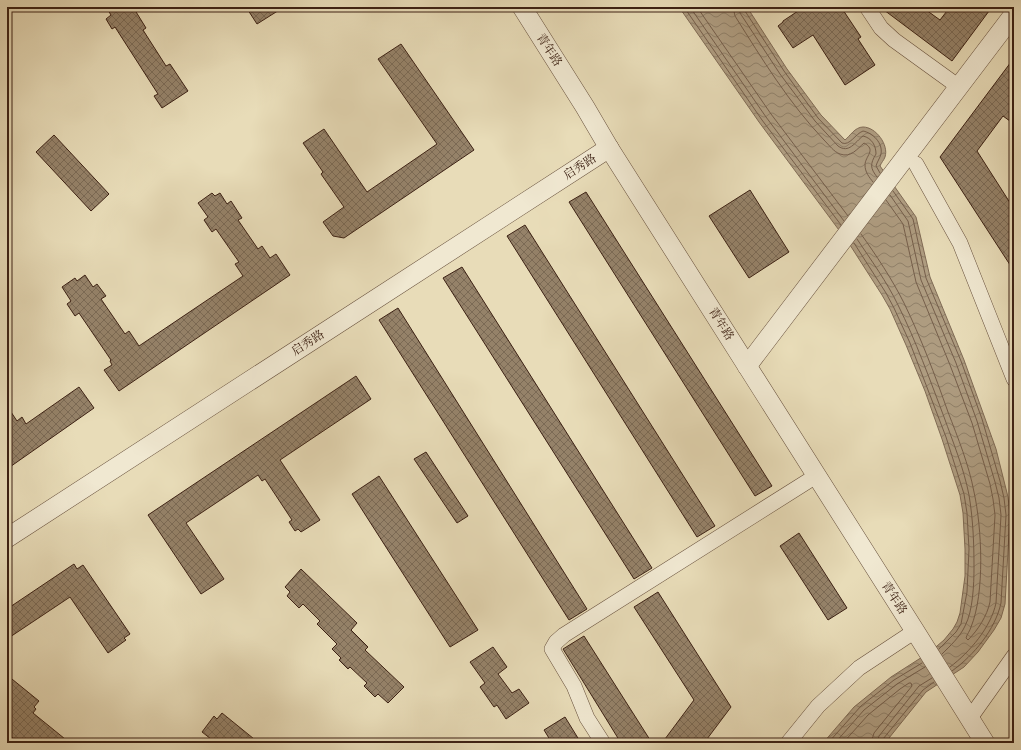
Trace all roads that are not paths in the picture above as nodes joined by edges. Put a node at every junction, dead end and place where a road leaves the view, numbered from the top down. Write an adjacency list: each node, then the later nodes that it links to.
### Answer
1 (522, 7): 6 (street, 青年路)
2 (867, 7): 5 (street)
3 (1014, 14): 5 (street)
4 (1014, 34): 7 (street)
5 (959, 87): 7 (street)
6 (609, 148): 8 (street, 青年路); 11 (street, 启秀路)
7 (907, 169): 8 (street); 9 (street)
8 (751, 371): 10 (street, 青年路)
9 (1014, 379)
10 (816, 476): 12 (street, 青年路); 15 (street)
11 (7, 538)
12 (918, 636): 14 (street, 青年路); 16 (street)
13 (1014, 656): 14 (street)
14 (970, 718): 17 (street)
15 (603, 743)
16 (788, 743)
17 (985, 743)

